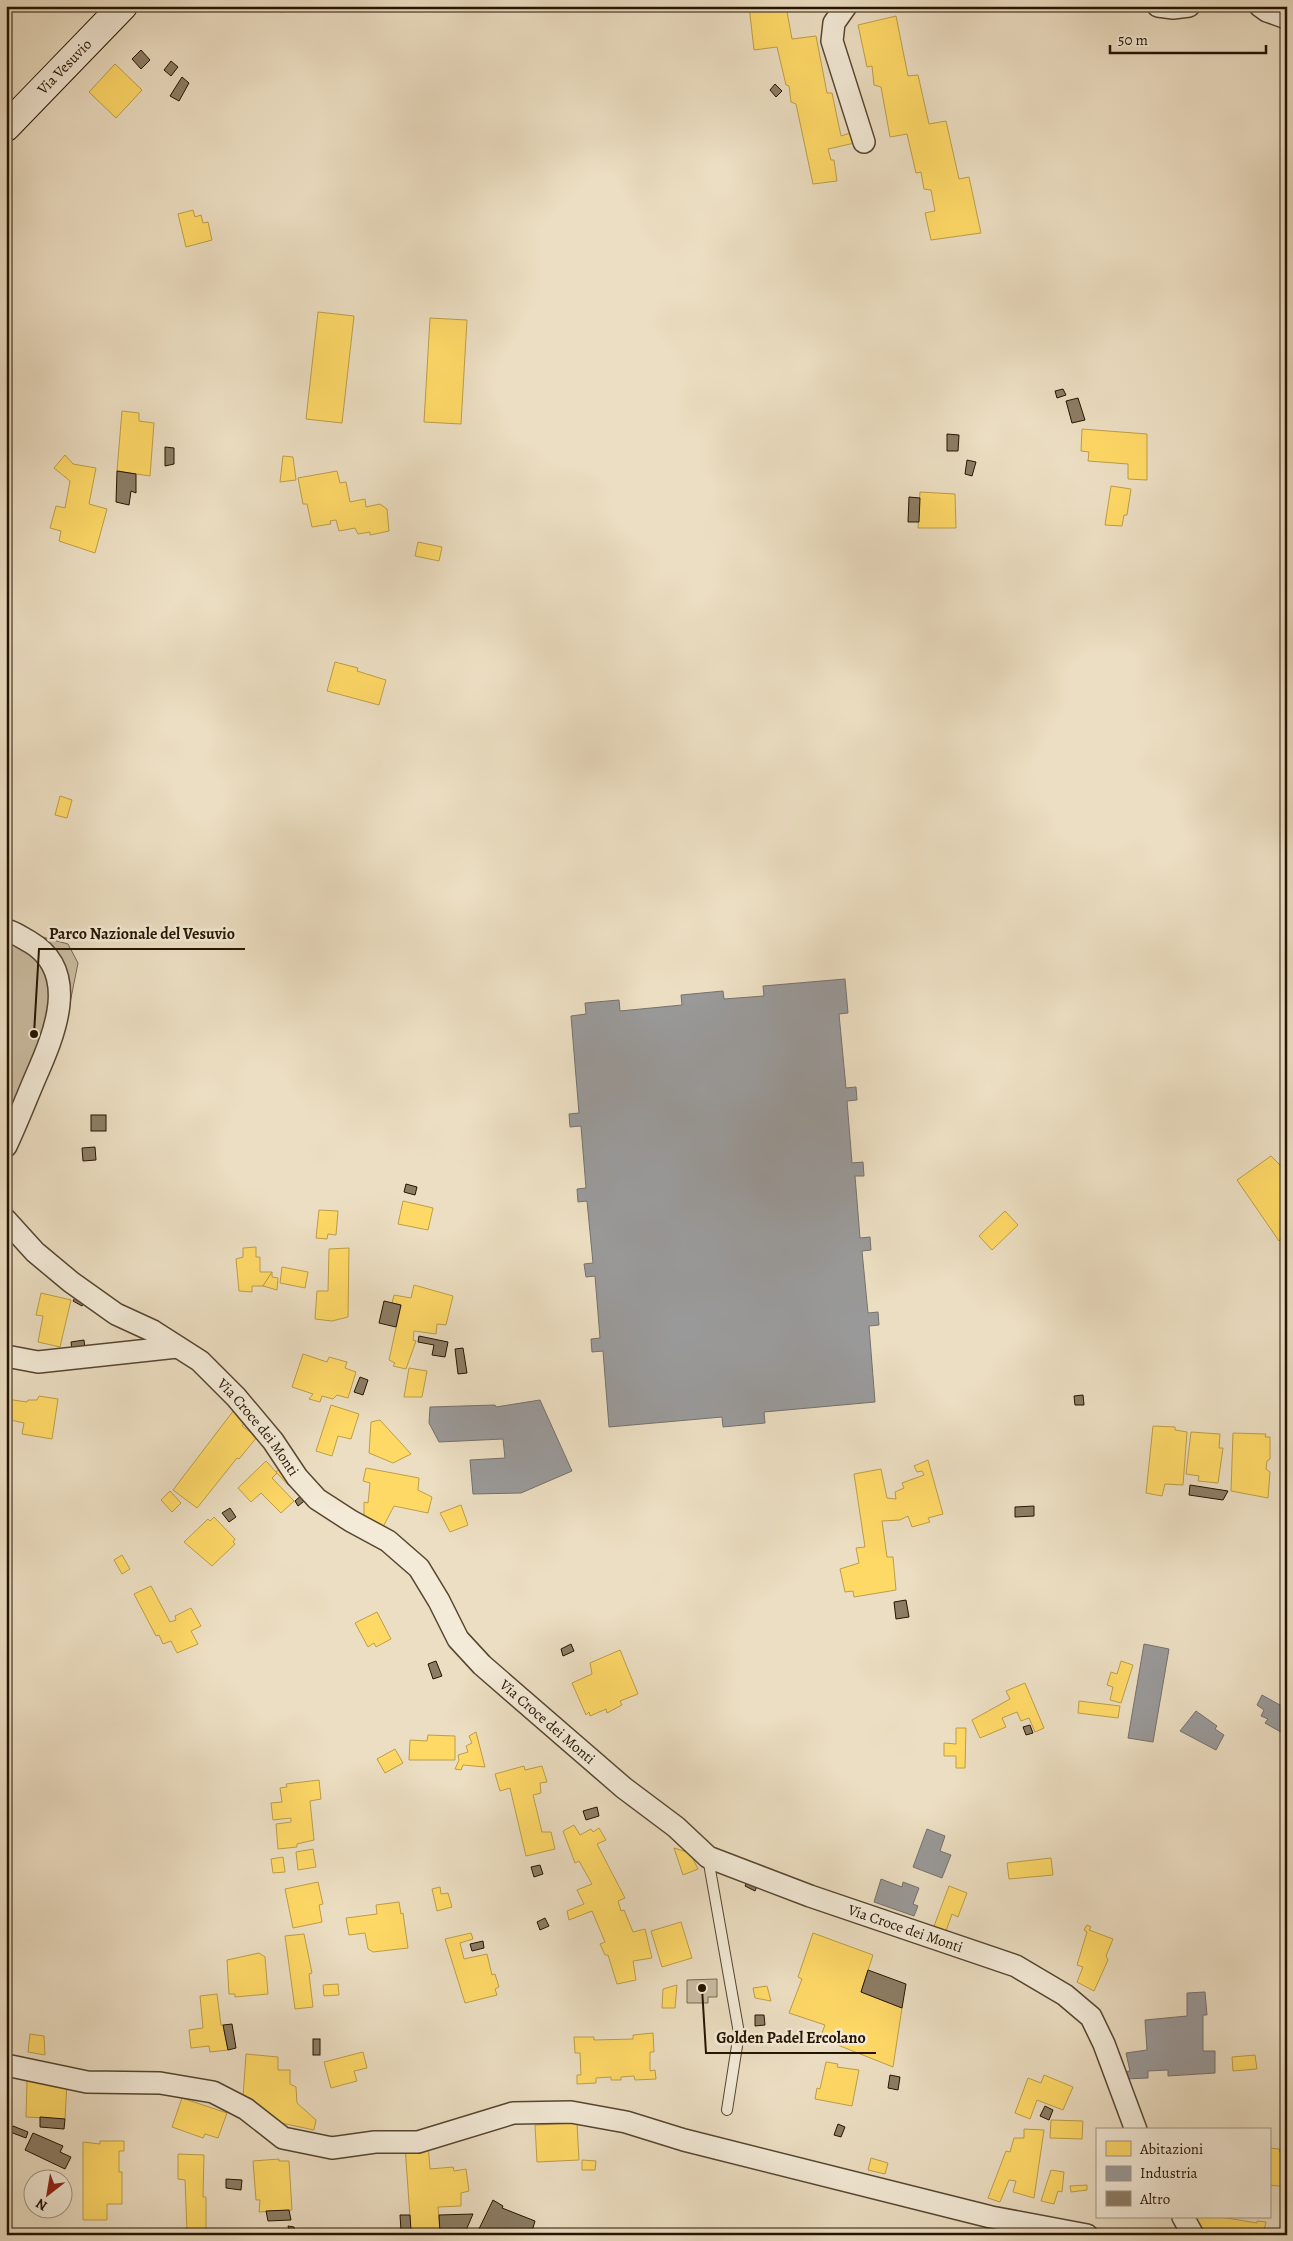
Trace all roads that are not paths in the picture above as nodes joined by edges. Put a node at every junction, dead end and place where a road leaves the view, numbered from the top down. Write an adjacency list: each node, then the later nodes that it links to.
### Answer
1 (123, 6): 7 (street, Via Vesuvio)
2 (846, 6): 8 (street)
3 (1158, 6): 4 (street)
4 (1189, 6)
5 (1260, 6): 6 (street)
6 (1287, 18)
7 (6, 128)
8 (864, 142)
9 (6, 930): 10 (street)
10 (6, 1146)
11 (6, 1220): 12 (street, Via Croce dei Monti)
12 (177, 1347): 13 (street); 14 (street, Via Croce dei Monti)
13 (6, 1356)
14 (708, 1857): 16 (lane); 17 (street, Via Croce dei Monti)
15 (6, 2065): 19 (street)
16 (727, 2110)
17 (1135, 2128)
18 (1184, 2218): 20 (street)
19 (1087, 2235)
20 (1193, 2235)

